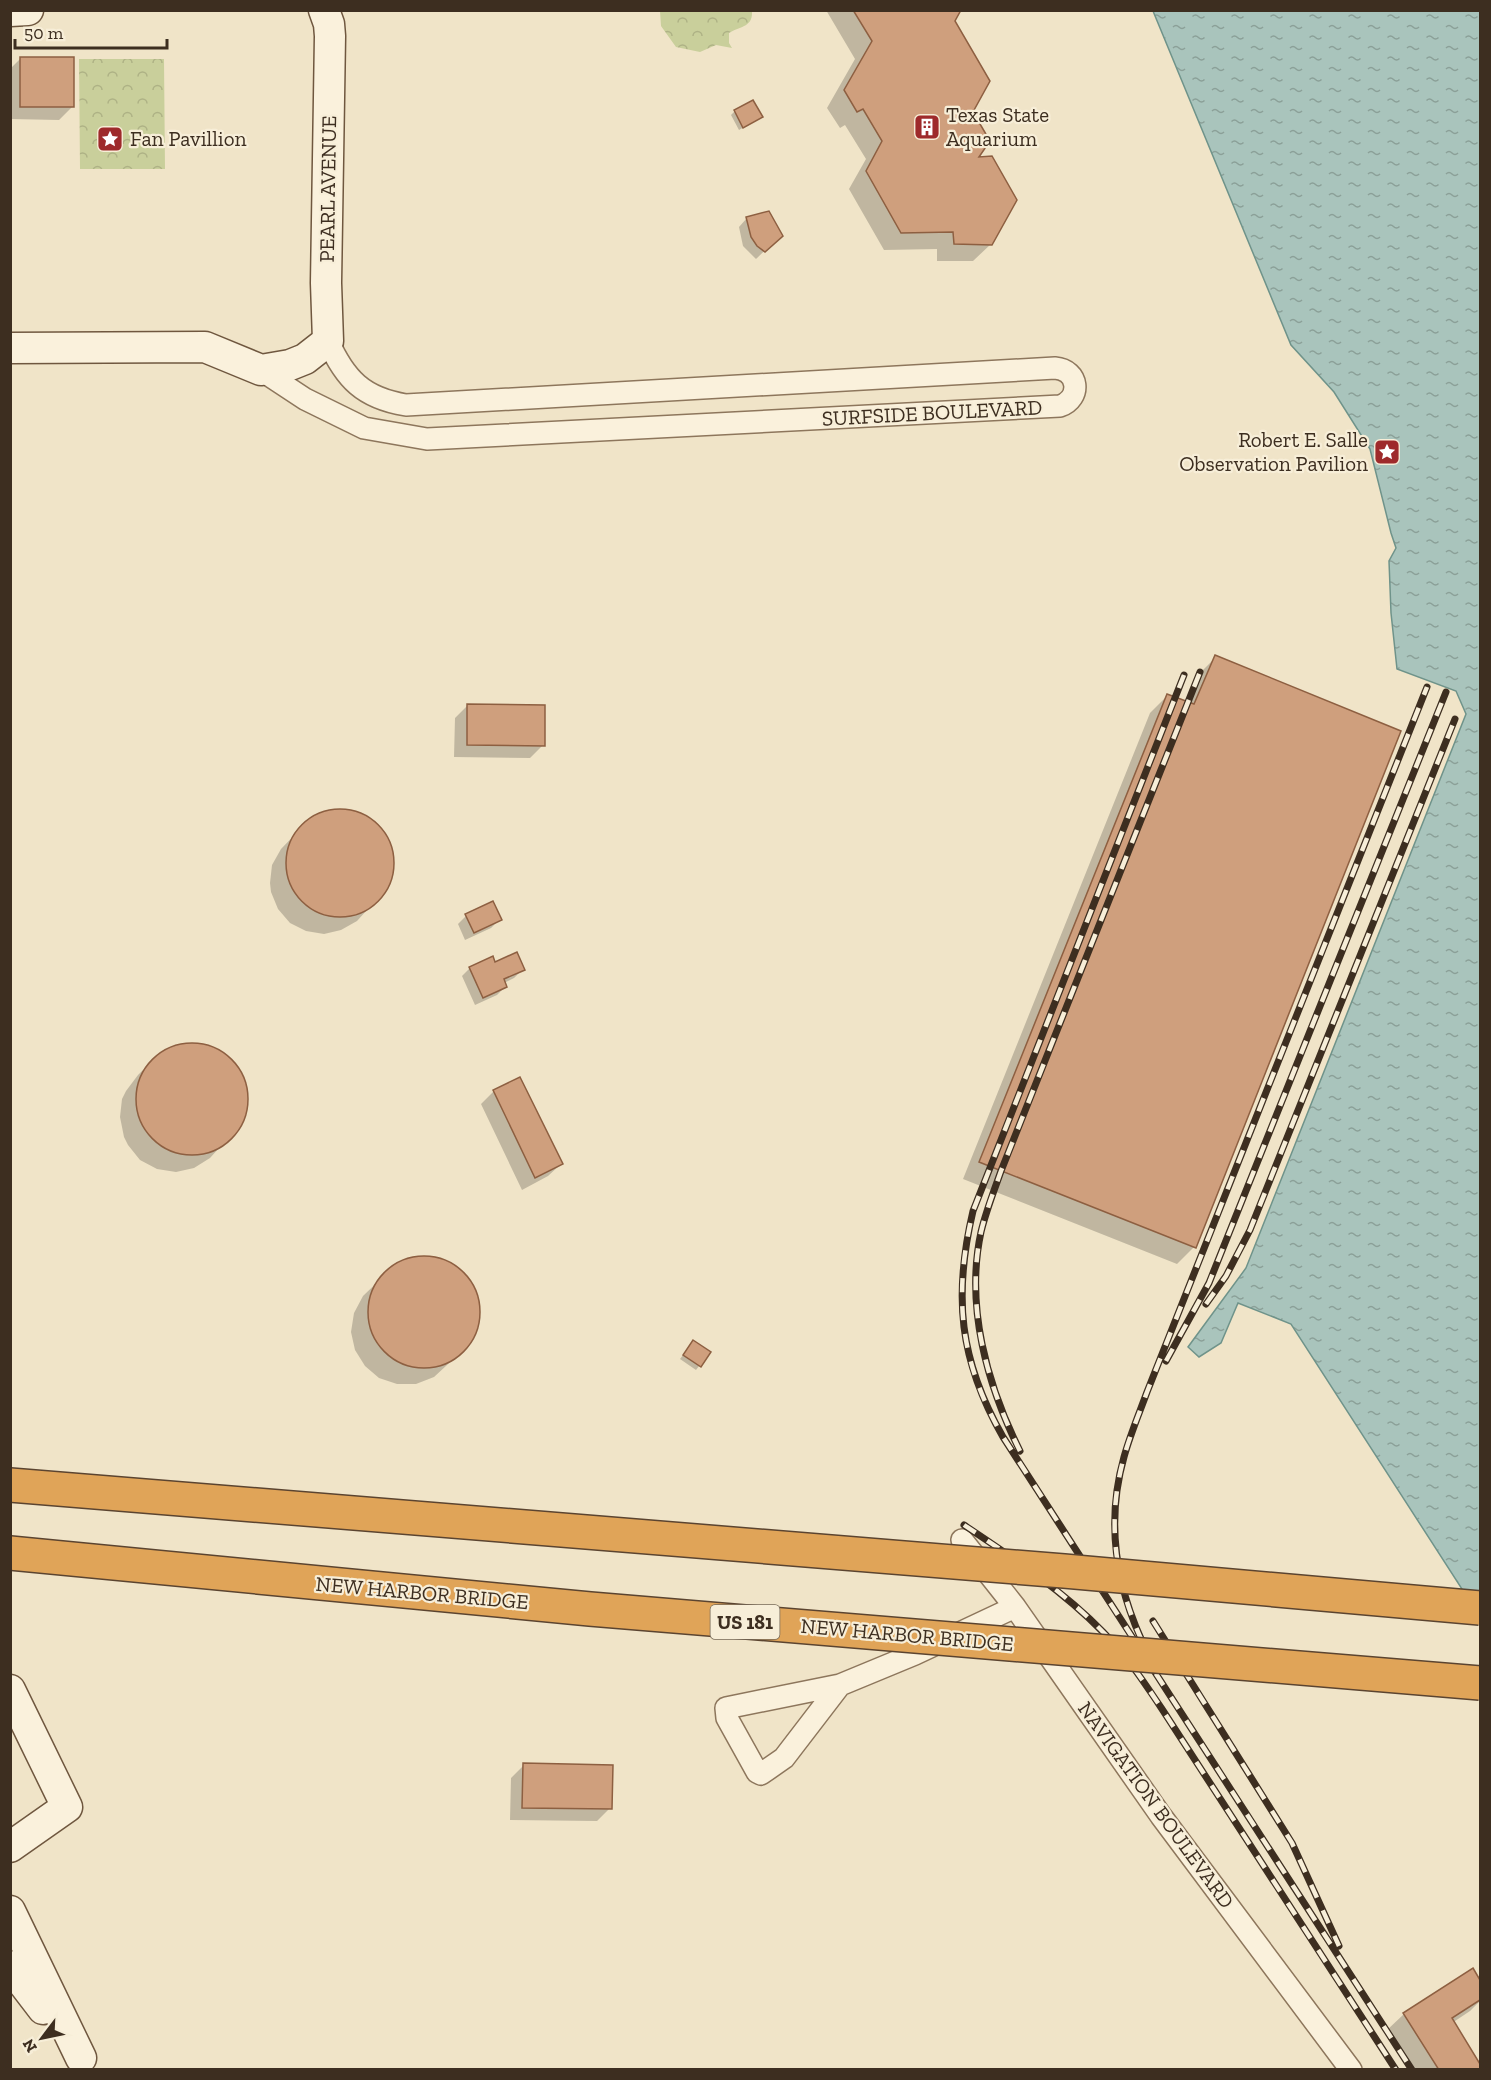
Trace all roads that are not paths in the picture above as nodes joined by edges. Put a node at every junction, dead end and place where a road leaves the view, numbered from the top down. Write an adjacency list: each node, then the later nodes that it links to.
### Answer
1 (28, 10): 2 (street)
2 (10, 11)
3 (327, 23): 4 (street, PEARL AVENUE)
4 (328, 341): 6 (street); 6 (street, SURFSIDE BOULEVARD)
5 (10, 348): 6 (street, SURFSIDE BOULEVARD)
6 (261, 370)
7 (10, 1485): 11 (highway, bridge)
8 (962, 1540): 10 (street, NAVIGATION BOULEVARD)
9 (10, 1553): 12 (highway, NEW HARBOR BRIDGE / US 181, bridge)
10 (1015, 1607): 13 (street); 19 (street, NAVIGATION BOULEVARD)
11 (1480, 1608)
12 (1480, 1683)
13 (840, 1685): 13 (street)
14 (10, 1690): 15 (street)
15 (10, 1848)
16 (10, 1911): 18 (street)
17 (10, 1966): 18 (street)
18 (85, 2064)
19 (1351, 2070)

